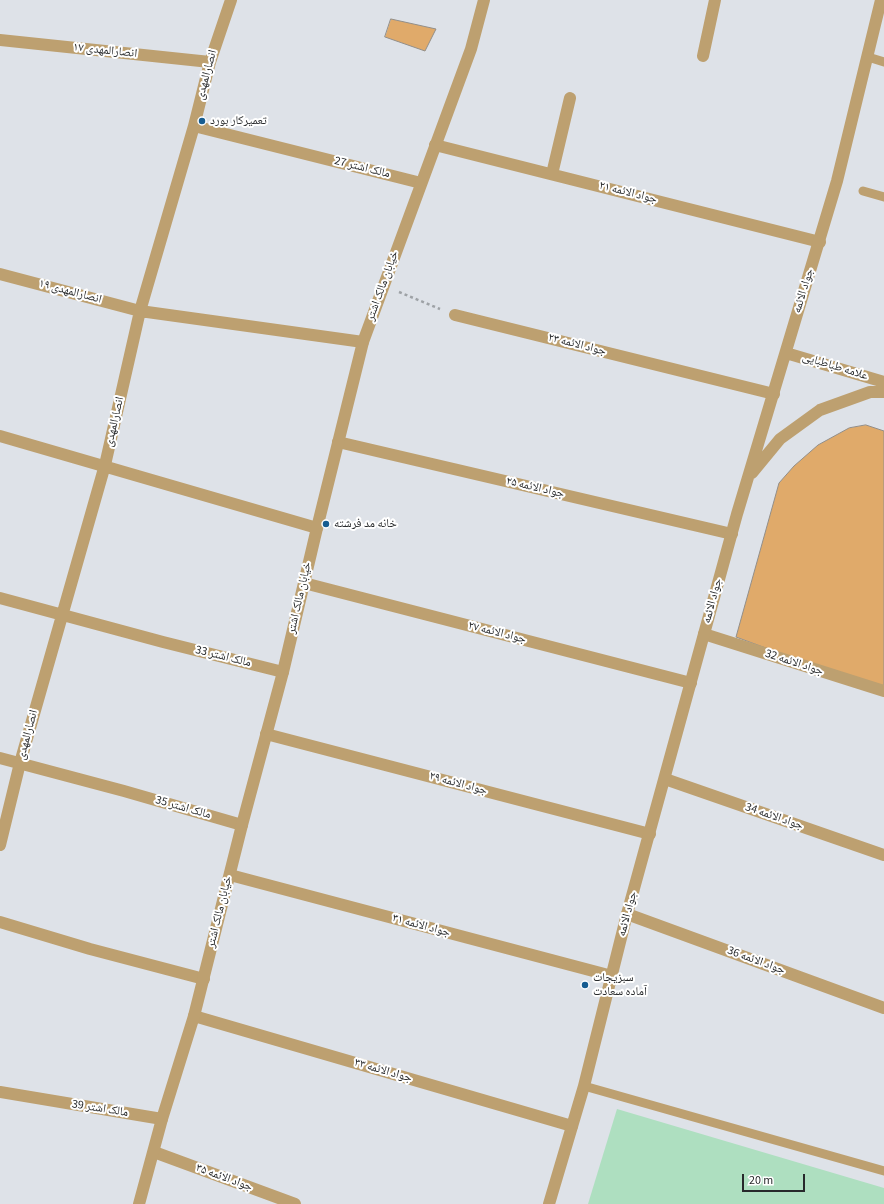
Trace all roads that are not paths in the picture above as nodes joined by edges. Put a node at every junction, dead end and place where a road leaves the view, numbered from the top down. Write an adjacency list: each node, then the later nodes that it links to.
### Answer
1 (231, 0): 8 (street, انصارالمهدی)
2 (484, 0): 12 (street, خیابان مالک اشتر)
3 (715, 0): 6 (street)
4 (881, 0): 7 (street, جواد الائمه)
5 (0, 40): 8 (street, انصارالمهدی ۱۷)
6 (704, 56)
7 (868, 57): 9 (lane); 17 (street, جواد الائمه)
8 (210, 62): 11 (street, انصارالمهدی)
9 (884, 62)
10 (570, 98): 13 (street)
11 (194, 126): 14 (street, مالک اشتر 27); 19 (street, انصارالمهدی)
12 (435, 145): 13 (street, جواد الائمه ۲۱); 14 (street, خیابان مالک اشتر)
13 (552, 174): 17 (street, جواد الائمه ۲۱)
14 (421, 183): 21 (street, خیابان مالک اشتر)
15 (863, 191): 16 (lane)
16 (884, 197)
17 (820, 242): 22 (street, جواد الائمه)
18 (0, 274): 19 (street, انصارالمهدی ۱۹)
19 (140, 311): 21 (street, انصارالمهدی ۱۹); 28 (street, انصارالمهدی)
20 (456, 315): 25 (street, جواد الائمه ۲۳)
21 (363, 342): 27 (street, خیابان مالک اشتر)
22 (786, 353): 23 (street, علامه طباطبایی); 25 (street, جواد الائمه)
23 (884, 382)
24 (884, 392): 29 (street)
25 (774, 394): 29 (street, جواد الائمه)
26 (0, 436): 28 (street)
27 (338, 442): 30 (street, خیابان مالک اشتر); 31 (street, جواد الائمه ۲۵)
28 (105, 465): 30 (street); 34 (street, انصارالمهدی)
29 (748, 479): 31 (street, جواد الائمه)
30 (317, 528): 32 (street, خیابان مالک اشتر)
31 (732, 534): 35 (street, جواد الائمه)
32 (304, 583): 36 (street, خیابان مالک اشتر); 37 (street, جواد الائمه ۲۷)
33 (0, 598): 34 (street, مالک اشتر 33)
34 (61, 615): 36 (street, مالک اشتر 33); 41 (street, انصارالمهدی)
35 (704, 634): 37 (street, جواد الائمه); 38 (street, جواد الائمه 32)
36 (283, 672): 39 (street, خیابان مالک اشتر)
37 (691, 682): 42 (street, جواد الائمه)
38 (884, 691)
39 (266, 734): 43 (street, خیابان مالک اشتر); 44 (street, جواد الائمه ۲۹)
40 (0, 758): 41 (street, مالک اشتر 35)
41 (20, 763): 43 (street, مالک اشتر 35); 45 (street, انصارالمهدی)
42 (665, 779): 44 (street, جواد الائمه); 46 (street, جواد الائمه 34)
43 (242, 825): 47 (street, خیابان مالک اشتر)
44 (650, 834): 48 (street, جواد الائمه)
45 (0, 845)
46 (884, 855)
47 (230, 875): 50 (street, جواد الائمه ۳۱); 51 (street, خیابان مالک اشتر)
48 (628, 914): 50 (street, جواد الائمه); 52 (street, جواد الائمه 36)
49 (0, 922): 51 (street)
50 (612, 976): 54 (street, جواد الائمه)
51 (204, 979): 53 (street, خیابان مالک اشتر)
52 (884, 1008)
53 (194, 1016): 56 (street, خیابان مالک اشتر); 57 (street, جواد الائمه ۳۳)
54 (584, 1086): 57 (street, جواد الائمه); 59 (lane)
55 (0, 1092): 56 (street, مالک اشتر 39)
56 (162, 1119): 58 (street, خیابان مالک اشتر)
57 (572, 1126): 62 (street, جواد الائمه)
58 (154, 1152): 60 (street, خیابان مالک اشتر); 61 (street, جواد الائمه ۳۵)
59 (884, 1171)
60 (139, 1204)
61 (295, 1204)
62 (549, 1204)

